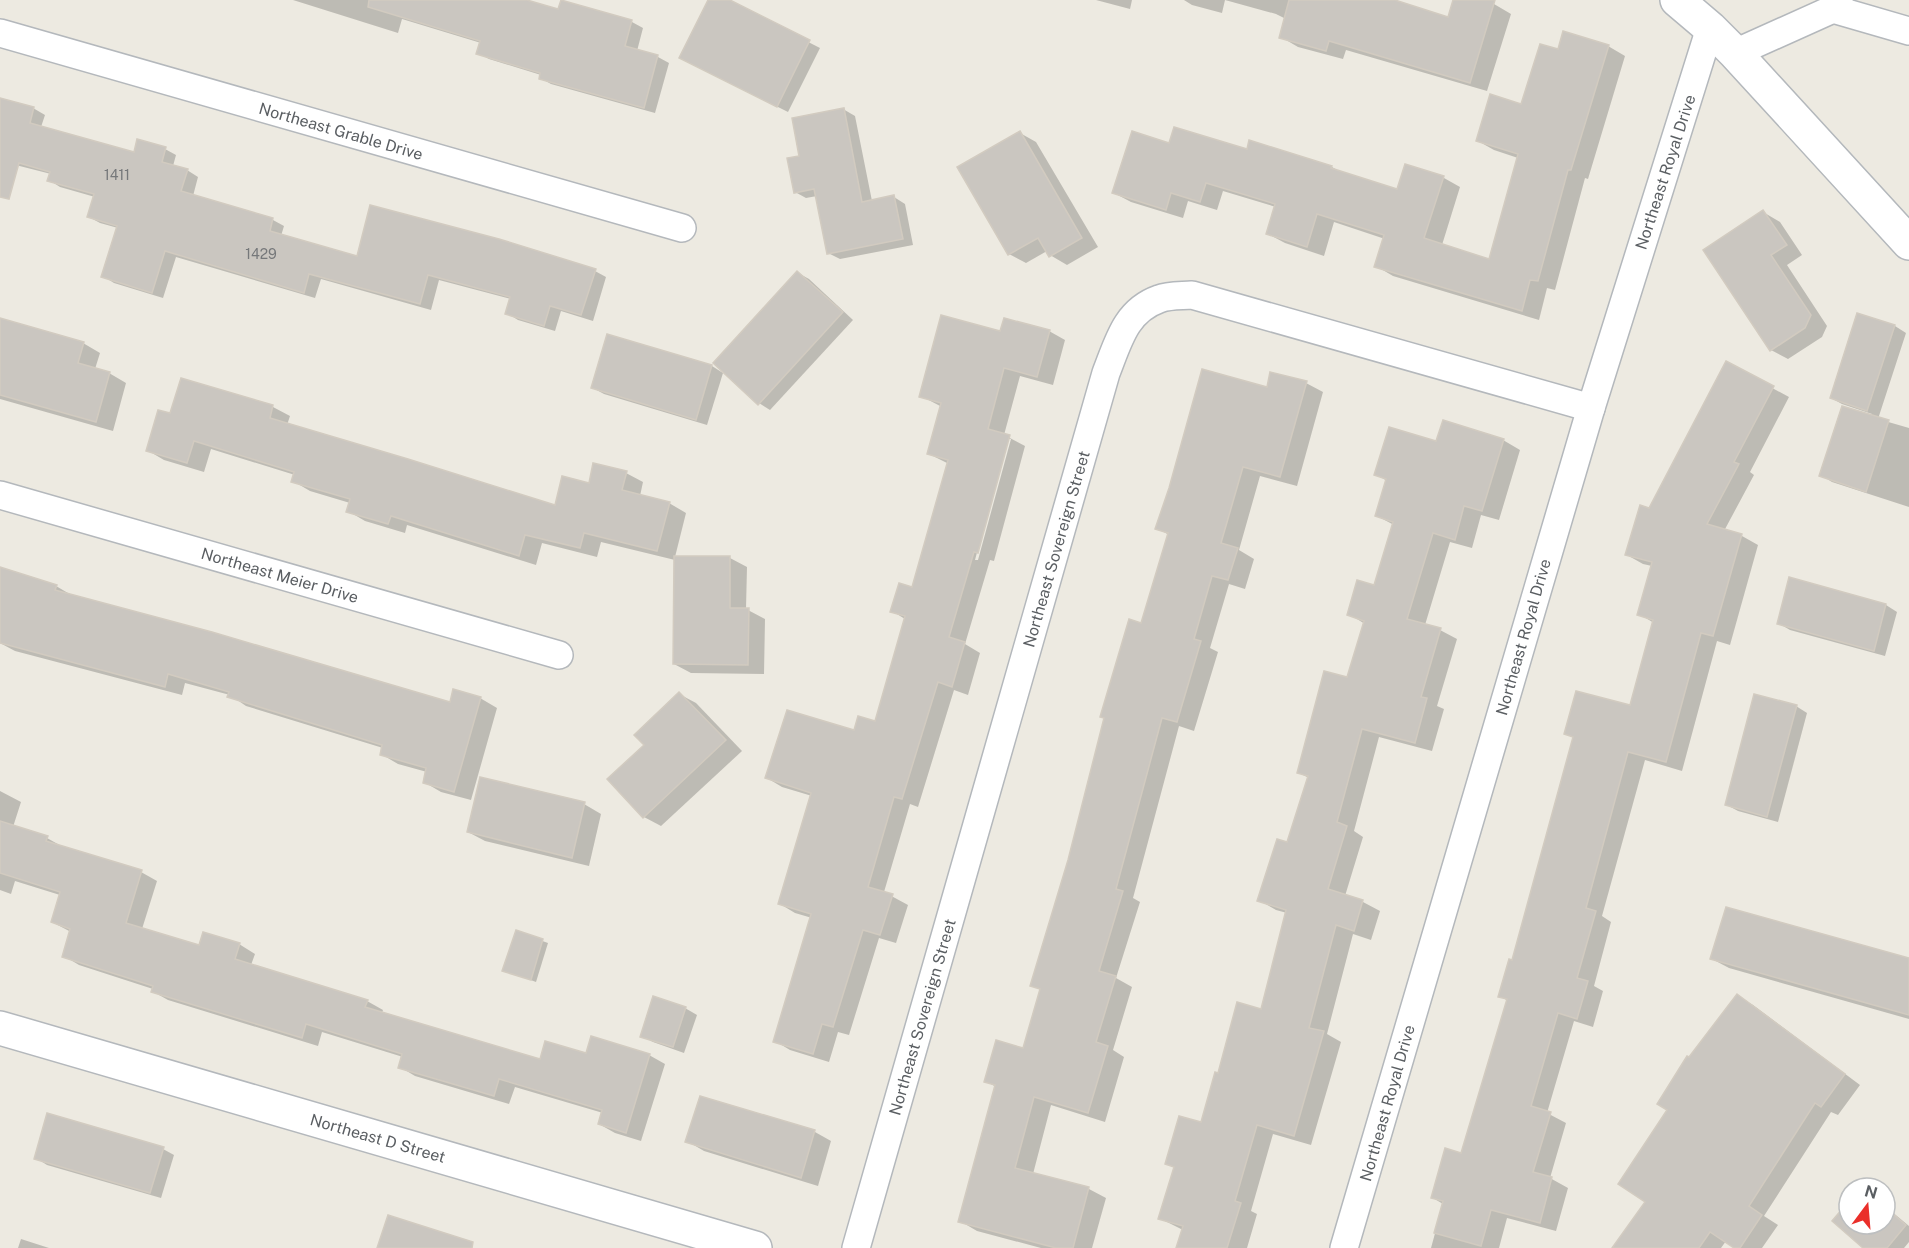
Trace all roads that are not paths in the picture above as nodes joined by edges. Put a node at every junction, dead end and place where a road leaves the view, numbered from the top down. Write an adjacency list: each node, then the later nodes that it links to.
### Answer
1 (1677, 0): 3 (street)
2 (1836, 5): 4 (street); 6 (street)
3 (1710, 28): 6 (street); 9 (street, Northeast Royal Drive)
4 (1909, 31)
5 (0, 33): 7 (street, Northeast Grable Drive)
6 (1736, 53): 8 (street)
7 (682, 228)
8 (1909, 243)
9 (1591, 408): 14 (street, Northeast Sovereign Street); 15 (street, Northeast Royal Drive)
10 (0, 495): 11 (street, Northeast Meier Drive)
11 (559, 656)
12 (0, 1028): 13 (street, Northeast D Street)
13 (755, 1248)
14 (856, 1248)
15 (1344, 1248)

